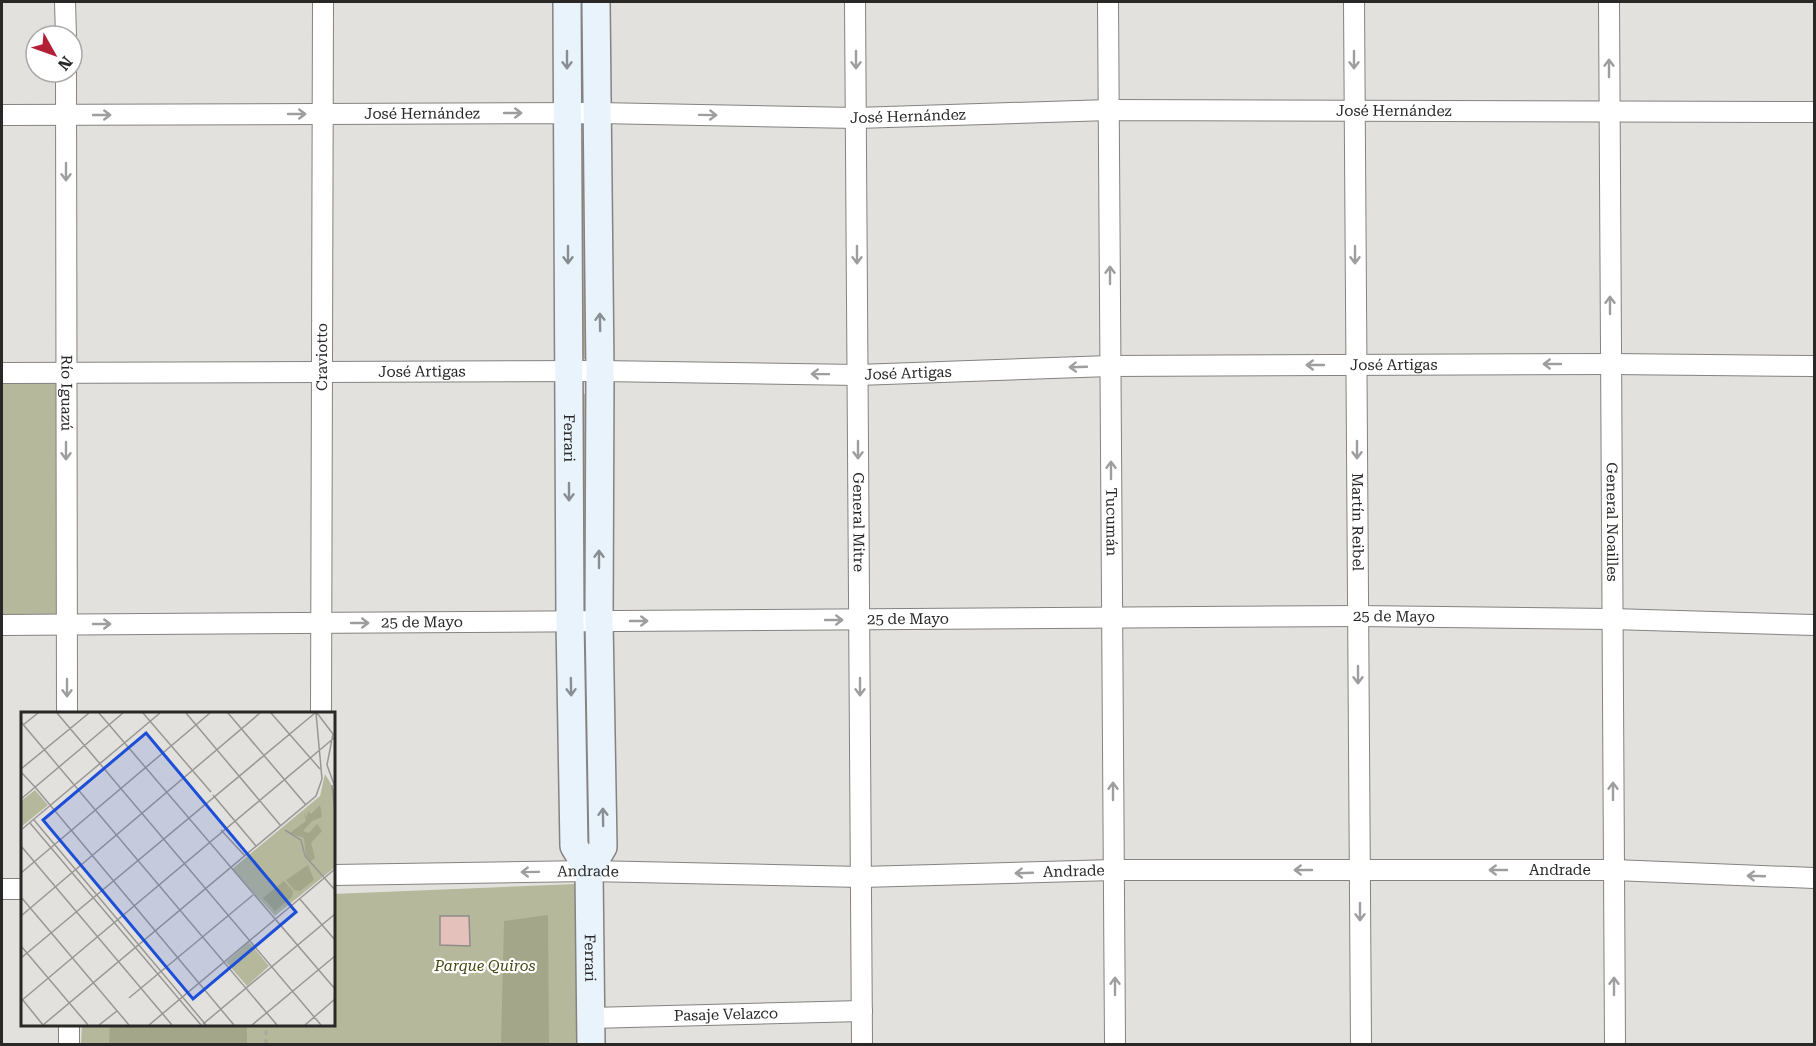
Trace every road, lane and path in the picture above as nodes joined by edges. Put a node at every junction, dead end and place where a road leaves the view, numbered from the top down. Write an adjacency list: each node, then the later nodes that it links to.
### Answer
1 (65, 2): 9 (street)
2 (323, 2): 15 (street, Craviotto)
3 (567, 2): 16 (main road, Ferrari, one-way to 16)
4 (596, 2): 17 (main road, Ferrari)
5 (855, 2): 20 (street, General Mitre, one-way to 20)
6 (1108, 2): 11 (street, Tucumán)
7 (1354, 2): 13 (street, Martín Reibel, one-way to 13)
8 (1609, 2): 12 (street, General Noailles, one-way to 8)
9 (66, 24)
10 (66, 84): 19 (street, Río Iguazú)
11 (1109, 110): 13 (street, José Hernández); 20 (street, José Hernández); 23 (street, Tucumán, one-way to 11)
12 (1609, 111): 13 (street, José Hernández); 14 (street, José Hernández); 21 (street, General Noailles, one-way to 12)
13 (1354, 112): 22 (street, Martín Reibel, one-way to 22)
14 (1815, 112)
15 (322, 113): 16 (street, José Hernández, one-way to 16); 19 (street, José Hernández, one-way to 15); 25 (street, Craviotto)
16 (567, 113): 17 (street, José Hernández); 26 (main road, Ferrari, one-way to 26)
17 (598, 113): 20 (street, José Hernández, one-way to 20); 27 (main road, Ferrari, one-way to 17)
18 (2, 115): 19 (street, José Hernández)
19 (66, 115): 29 (street, Río Iguazú, one-way to 29)
20 (856, 118): 30 (street, General Mitre, one-way to 30)
21 (1611, 364): 22 (street, José Artigas, one-way to 22); 24 (street, José Artigas); 33 (street, General Noailles)
22 (1356, 365): 23 (street, José Artigas, one-way to 23); 31 (street, Martín Reibel, one-way to 31)
23 (1110, 366): 30 (street, José Artigas, one-way to 30); 32 (street, Tucumán, one-way to 23)
24 (1815, 366)
25 (322, 371): 26 (street, José Artigas); 29 (street, José Artigas); 37 (street, Craviotto)
26 (569, 371): 27 (street, José Artigas); 35 (main road, Ferrari, one-way to 35)
27 (600, 371): 30 (street, José Artigas, one-way to 27); 36 (main road, Ferrari, one-way to 27)
28 (2, 372): 29 (street, José Artigas)
29 (66, 372): 38 (street, Río Iguazú, one-way to 38)
30 (858, 375): 34 (street, General Mitre, one-way to 34)
31 (1358, 616): 32 (street, 25 de Mayo); 33 (street, 25 de Mayo); 44 (street, Martín Reibel, one-way to 44)
32 (1112, 618): 34 (street, 25 de Mayo); 43 (street, Tucumán, one-way to 32)
33 (1612, 619): 40 (street, 25 de Mayo); 45 (street, General Noailles, one-way to 33)
34 (859, 620): 36 (street, 25 de Mayo, one-way to 34); 48 (street, General Mitre, one-way to 48)
35 (570, 621): 36 (street, 25 de Mayo); 37 (street, 25 de Mayo, one-way to 35); 46 (main road, Ferrari, one-way to 46)
36 (599, 621): 46 (main road, Ferrari, one-way to 36)
37 (321, 623): 38 (street, 25 de Mayo, one-way to 37); 42 (street, Craviotto)
38 (67, 624): 39 (street, 25 de Mayo); 41 (street, Río Iguazú, one-way to 41)
39 (2, 625)
40 (1815, 625)
41 (67, 712)
42 (321, 712)
43 (1114, 870): 44 (street, Andrade, one-way to 43); 48 (street, Andrade, one-way to 48); 59 (street, Tucumán, one-way to 43)
44 (1359, 870): 45 (street, Andrade, one-way to 44); 60 (street, Martín Reibel, one-way to 60)
45 (1614, 870): 49 (street, Andrade, one-way to 45); 61 (street, General Noailles, one-way to 45)
46 (589, 871): 47 (street, Andrade, one-way to 47); 48 (street, Andrade); 55 (main road, Ferrari)
47 (334, 875)
48 (861, 877): 52 (street, General Mitre)
49 (1815, 878)
50 (2, 889): 51 (street)
51 (21, 889)
52 (862, 1011): 55 (street, Pasaje Velazco); 58 (street, General Mitre)
53 (69, 1025): 56 (street)
54 (266, 1025): 57 (path)
55 (591, 1031)
56 (69, 1044)
57 (266, 1044)
58 (862, 1044)
59 (1115, 1044)
60 (1361, 1044)
61 (1615, 1044)

